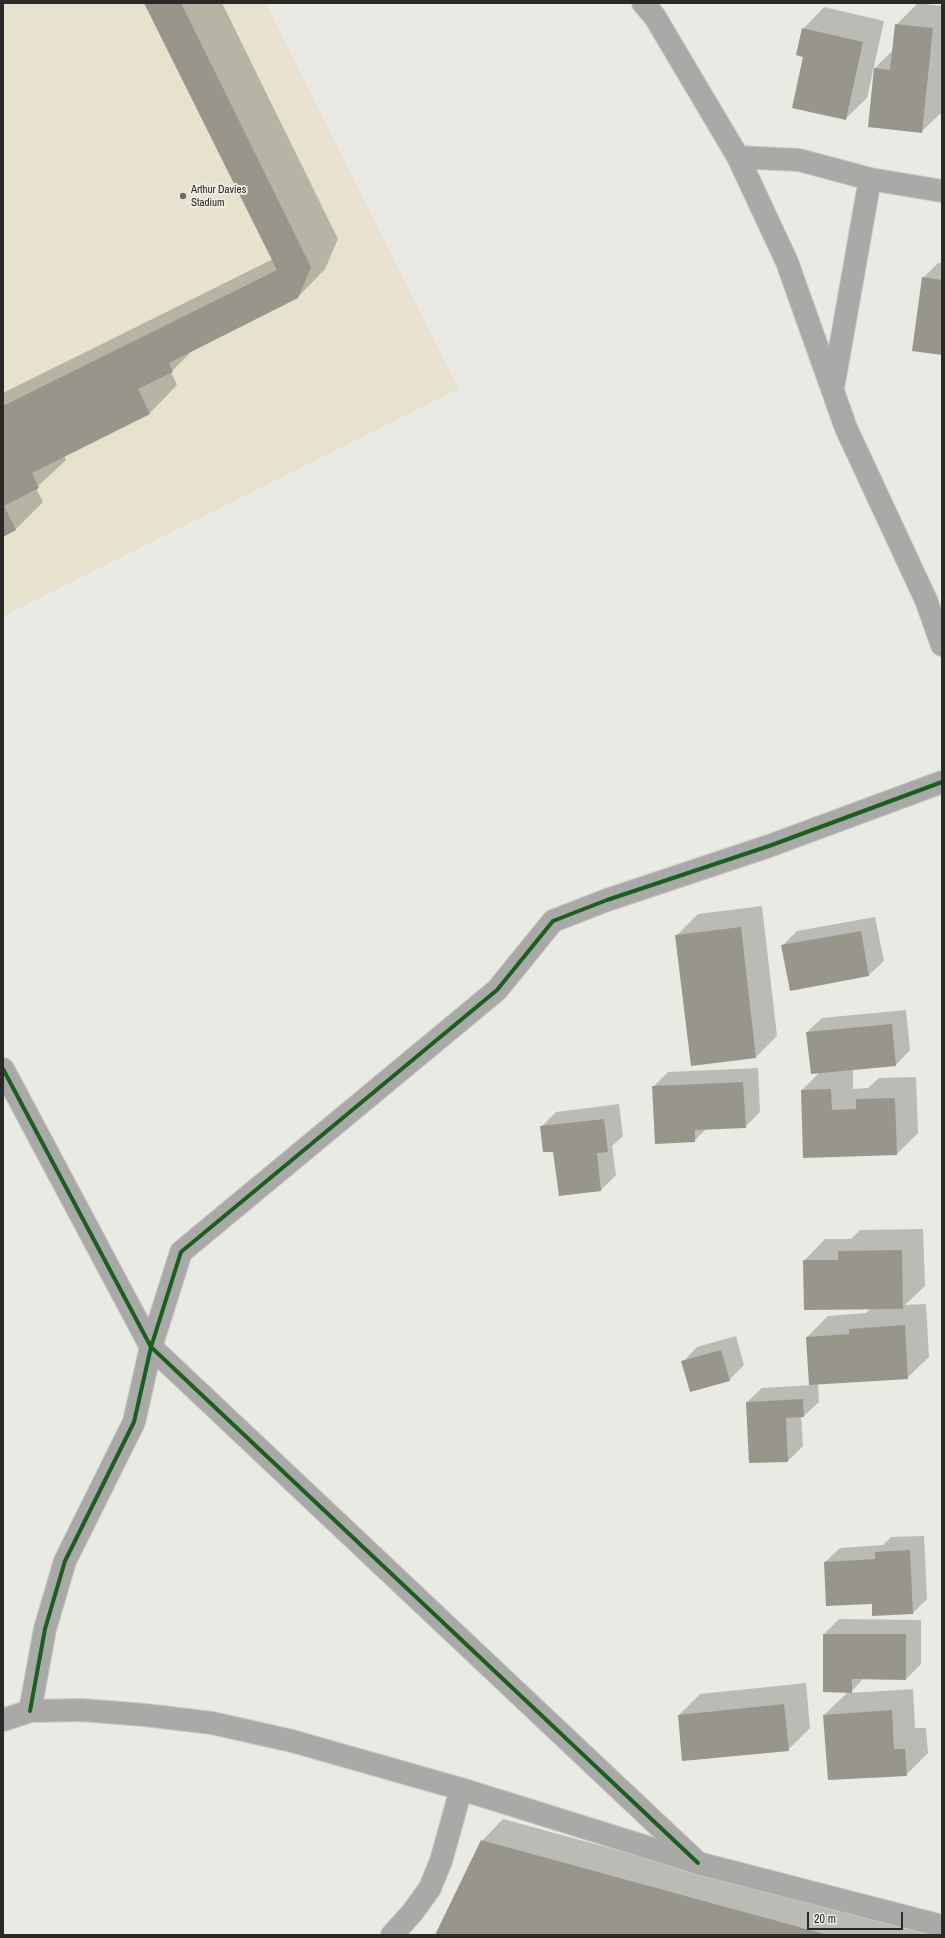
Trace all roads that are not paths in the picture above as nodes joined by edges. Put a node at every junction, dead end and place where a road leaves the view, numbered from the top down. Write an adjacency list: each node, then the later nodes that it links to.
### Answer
1 (643, 3): 2 (street)
2 (738, 157): 3 (street); 5 (street)
3 (870, 179): 4 (street); 5 (street)
4 (942, 191)
5 (832, 390): 6 (street)
6 (934, 600): 7 (street)
7 (942, 645)
8 (942, 782): 10 (street)
9 (3, 1069): 10 (street)
10 (151, 1347): 11 (street); 14 (street)
11 (30, 1712): 12 (street); 13 (street)
12 (3, 1720)
13 (461, 1789): 14 (street); 16 (street)
14 (698, 1863): 15 (street)
15 (942, 1926)
16 (392, 1935)

